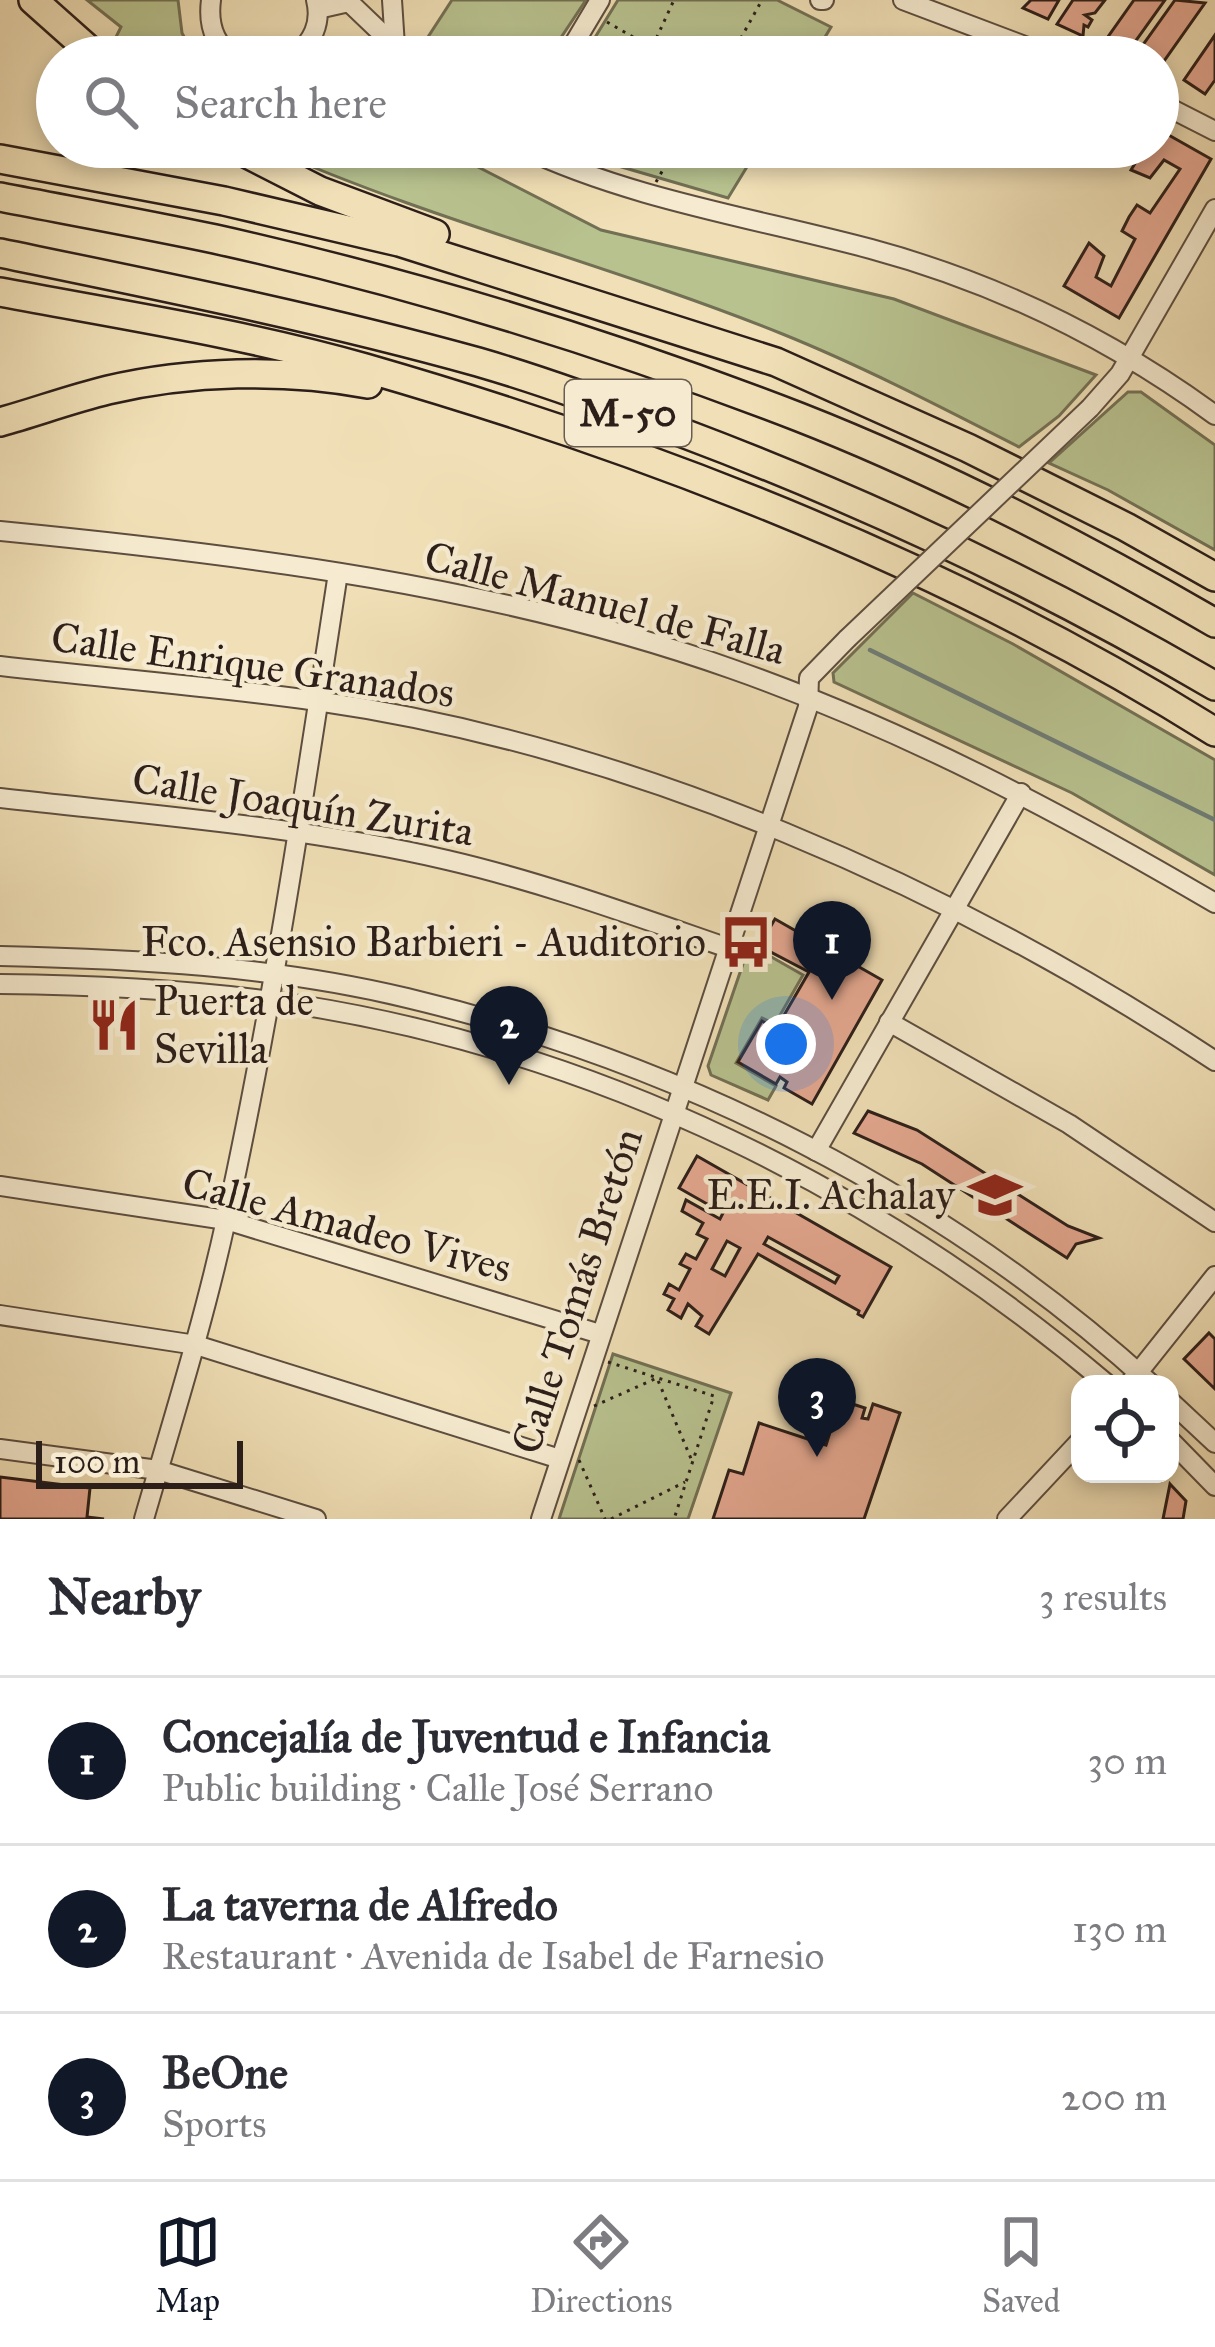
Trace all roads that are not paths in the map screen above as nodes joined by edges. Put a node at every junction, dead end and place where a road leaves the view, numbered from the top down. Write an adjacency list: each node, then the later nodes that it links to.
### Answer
1 (33, 0): 8 (highway)
2 (211, 0): 9 (street)
3 (392, 0): 11 (street)
4 (903, 0): 13 (street)
5 (354, 1): 7 (street); 10 (street)
6 (601, 9): 12 (street)
7 (317, 10)
8 (73, 36)
9 (214, 36)
10 (381, 36)
11 (393, 36)
12 (581, 36)
13 (998, 36)
14 (1179, 113): 15 (street)
15 (1215, 131)
16 (0, 159): 17 (highway)
17 (36, 166)
18 (47, 168): 26 (highway)
19 (276, 168): 26 (highway)
20 (573, 168): 25 (street)
21 (0, 197): 33 (highway, M-50)
22 (1215, 209): 25 (street, Calle Tomás Bretón)
23 (0, 254): 35 (highway, M-50)
24 (0, 292): 27 (highway)
25 (1131, 357): 28 (street); 36 (street, Calle Tomás Bretón, bridge)
26 (776, 362): 32 (highway)
27 (496, 409): 29 (highway); 38 (highway)
28 (1215, 416)
29 (0, 422)
30 (0, 531): 31 (street, Calle Manuel de Falla)
31 (338, 573): 36 (street, Calle Manuel de Falla); 37 (street)
32 (1215, 577)
33 (1215, 623)
34 (0, 666): 37 (street, Calle Enrique Granados)
35 (1215, 686)
36 (807, 697): 39 (street, Calle Manuel de Falla); 41 (street, Calle Tomás Bretón)
37 (320, 701): 41 (street, Calle Enrique Granados); 42 (street)
38 (1215, 732)
39 (1021, 793): 43 (street, Calle Manuel de Falla); 44 (street)
40 (0, 798): 42 (street, Calle Joaquín Zurita)
41 (768, 825): 44 (street, Calle Enrique Granados); 45 (street, Calle Tomás Bretón)
42 (298, 832): 45 (street, Calle Joaquín Zurita); 47 (street)
43 (1215, 904)
44 (953, 908): 50 (street); 51 (street, Calle Enrique Granados)
45 (728, 947): 52 (street, Calle Tomás Bretón)
46 (0, 956): 47 (street)
47 (275, 974): 49 (street); 52 (street)
48 (0, 984): 49 (street)
49 (269, 1001): 53 (street); 56 (street)
50 (889, 1022): 54 (street); 57 (street)
51 (1215, 1061)
52 (682, 1086): 53 (street, Calle Tomás Bretón); 54 (street)
53 (672, 1114): 60 (street, Calle Tomás Bretón); 62 (street)
54 (817, 1151): 63 (street)
55 (0, 1186): 56 (street, Calle Amadeo Vives)
56 (226, 1220): 60 (street, Calle Amadeo Vives); 61 (street)
57 (1215, 1222)
58 (1215, 1276): 64 (street)
59 (0, 1315): 61 (street)
60 (600, 1334): 70 (street, Calle Tomás Bretón)
61 (196, 1345): 70 (street); 71 (street)
62 (1096, 1375)
63 (1134, 1375)
64 (1143, 1375)
65 (1179, 1409): 66 (street)
66 (1215, 1443)
67 (1179, 1449): 72 (street)
68 (0, 1450): 71 (street)
69 (1071, 1451): 76 (street)
70 (568, 1456): 75 (street, Calle Tomás Bretón)
71 (158, 1470): 73 (street); 74 (street)
72 (1215, 1486)
73 (144, 1519)
74 (316, 1519)
75 (541, 1519)
76 (1007, 1519)

